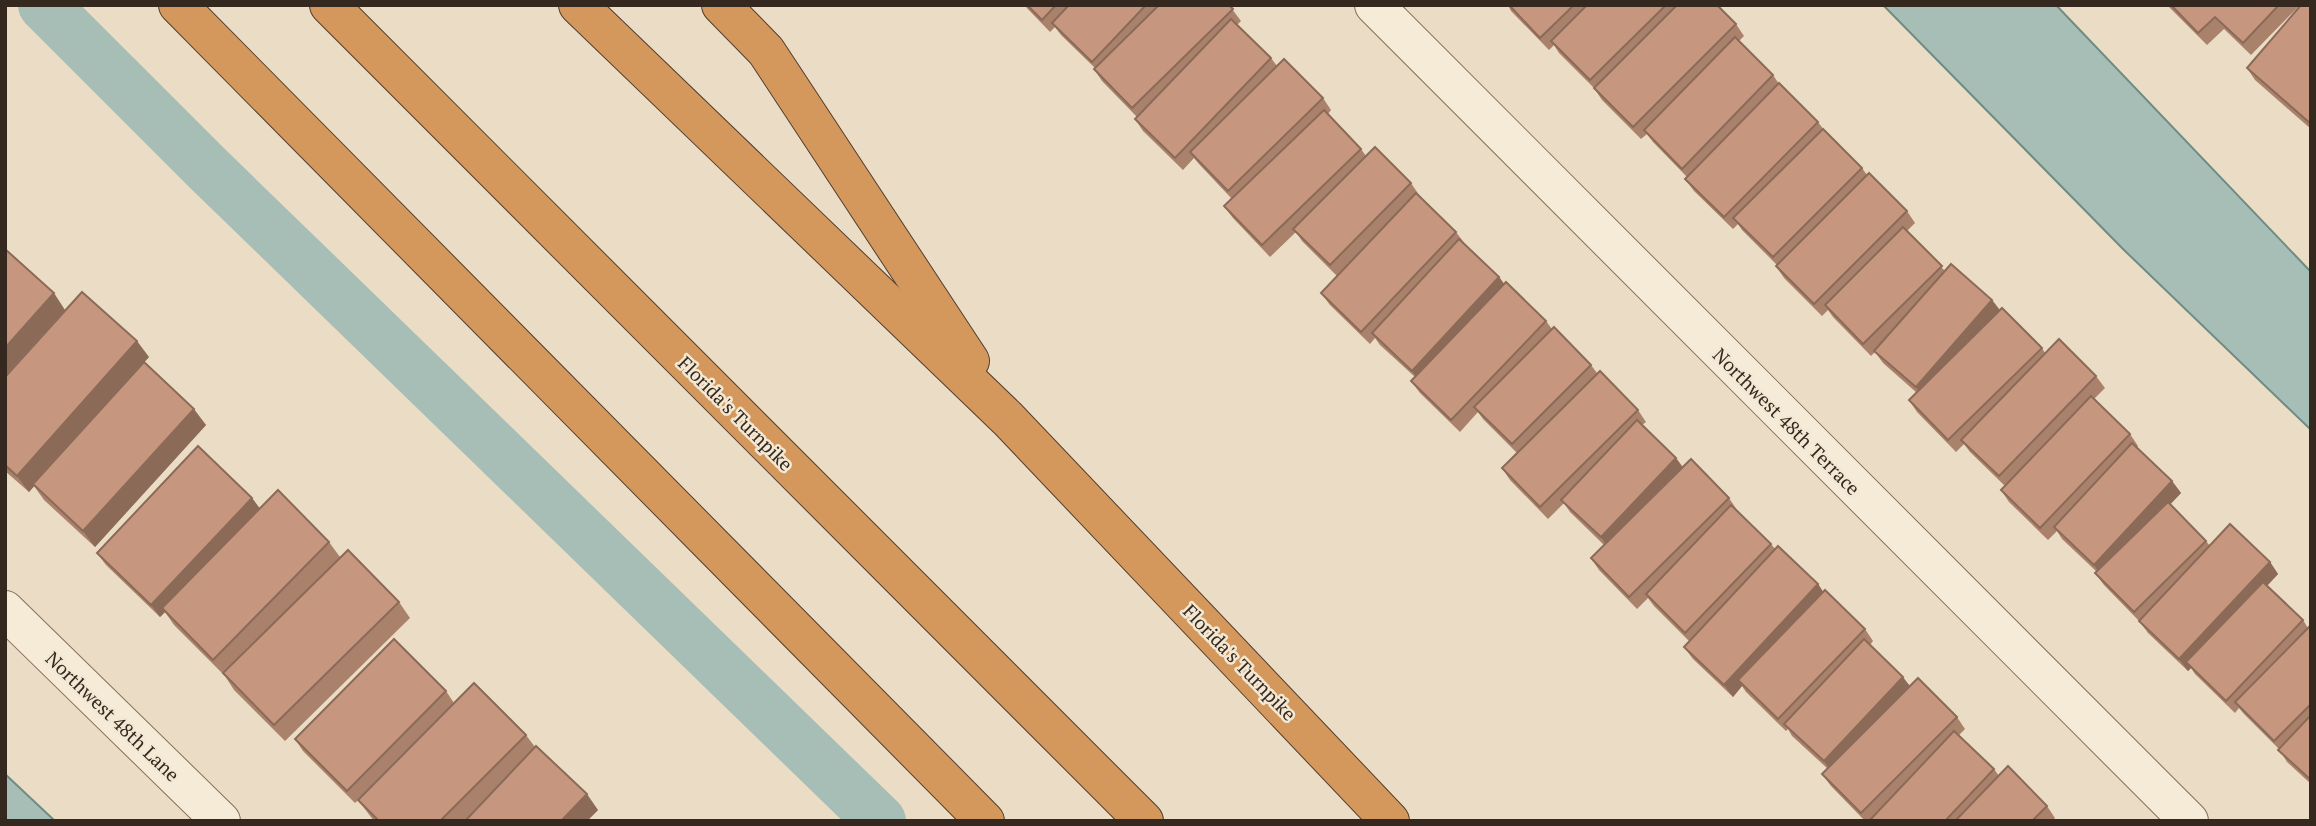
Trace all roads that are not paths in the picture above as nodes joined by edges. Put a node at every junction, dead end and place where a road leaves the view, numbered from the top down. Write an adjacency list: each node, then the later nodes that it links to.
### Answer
1 (178, 5): 9 (highway)
2 (329, 5): 10 (highway, Florida's Turnpike)
3 (578, 5): 6 (highway, Florida's Turnpike)
4 (721, 5): 6 (highway)
5 (1386, 10): 12 (street, Northwest 48th Terrace)
6 (1008, 419): 11 (highway, Florida's Turnpike)
7 (5, 610): 8 (street, Northwest 48th Lane)
8 (221, 821)
9 (985, 821)
10 (1144, 821)
11 (1390, 821)
12 (2189, 821)

